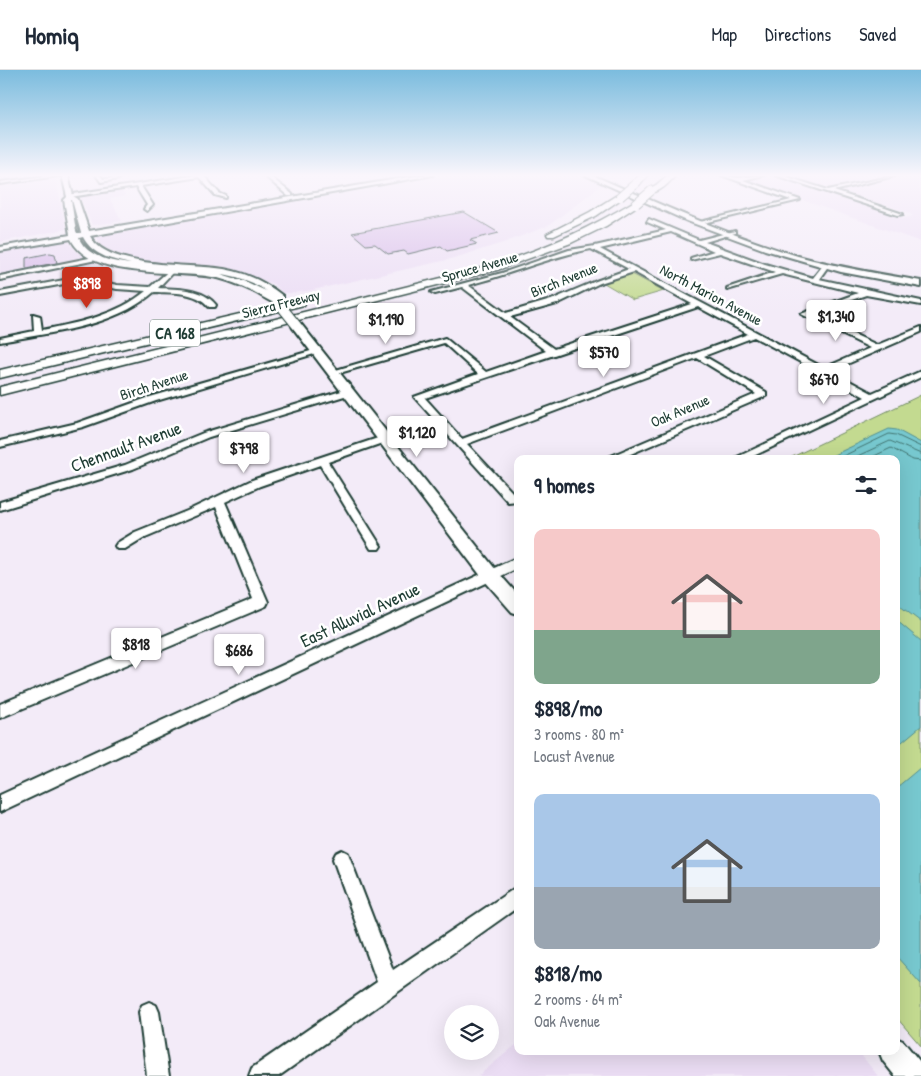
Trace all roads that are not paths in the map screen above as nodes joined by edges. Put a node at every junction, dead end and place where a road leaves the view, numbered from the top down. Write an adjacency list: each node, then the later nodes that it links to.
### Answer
1 (71, 222): 12 (main road)
2 (83, 222): 10 (main road)
3 (145, 222): 10 (main road)
4 (150, 222): 10 (main road)
5 (576, 222): 13 (highway)
6 (606, 222): 55 (highway, Sierra Freeway / CA 168, bridge)
7 (653, 222): 9 (street)
8 (705, 222): 11 (main road)
9 (672, 230): 14 (street); 16 (street, Spruce Avenue)
10 (86, 232): 12 (main road); 22 (main road)
11 (730, 233): 14 (street); 21 (main road); 26 (main road)
12 (75, 234): 15 (main road); 17 (main road); 19 (main road)
13 (543, 237)
14 (698, 242): 18 (street)
15 (0, 245)
16 (592, 247): 23 (street, North Marion Avenue); 33 (street, Spruce Avenue)
17 (0, 249)
18 (720, 251): 20 (street); 25 (street)
19 (99, 258): 22 (main road); 24 (main road); 29 (street)
20 (694, 259)
21 (826, 265): 26 (main road); 31 (street); 32 (main road)
22 (160, 266): 28 (main road)
23 (634, 270): 43 (street, North Marion Avenue); 46 (street, Birch Avenue)
24 (171, 271): 27 (main road); 28 (main road); 34 (street)
25 (781, 272): 31 (street); 35 (street)
26 (890, 275): 30 (main road)
27 (215, 276): 36 (main road); 41 (main road)
28 (241, 276): 36 (main road)
29 (0, 278)
30 (921, 280)
31 (814, 281): 38 (street)
32 (921, 284)
33 (464, 285): 37 (street, Spruce Avenue); 46 (street)
34 (152, 289): 39 (street); 44 (street); 48 (street)
35 (729, 289)
36 (271, 290): 41 (main road)
37 (435, 292)
38 (865, 292): 42 (street); 51 (street)
39 (0, 294)
40 (314, 300): 58 (highway, Sierra Freeway / CA 168)
41 (277, 301): 53 (main road, bridge)
42 (921, 303)
43 (698, 304): 49 (street, North Marion Avenue); 52 (street)
44 (212, 305)
45 (36, 316): 48 (street)
46 (505, 316): 52 (street)
47 (921, 329): 51 (street)
48 (38, 332): 50 (street)
49 (755, 334): 54 (street); 56 (street, North Marion Avenue)
50 (0, 340)
51 (878, 349): 56 (street)
52 (551, 351): 60 (street)
53 (317, 352): 57 (main road); 66 (street, Birch Avenue)
54 (699, 356): 65 (street); 67 (street, Oak Avenue)
55 (106, 364): 62 (highway)
56 (824, 371): 63 (street, North Marion Avenue)
57 (333, 372): 60 (street); 61 (main road)
58 (0, 374)
59 (921, 374): 63 (street)
60 (484, 375): 65 (street)
61 (348, 392): 64 (main road); 72 (street, Chennault Avenue)
62 (0, 393)
63 (872, 396): 68 (street)
64 (384, 439): 69 (street); 76 (main road)
65 (460, 443): 70 (street)
66 (0, 444)
67 (619, 455)
68 (747, 455)
69 (322, 460): 71 (street); 74 (street)
70 (514, 497)
71 (219, 501): 73 (street); 78 (street)
72 (0, 506)
73 (121, 546)
74 (375, 546)
75 (514, 564): 76 (street, East Alluvial Avenue)
76 (490, 575): 77 (main road); 79 (street, East Alluvial Avenue)
77 (514, 602)
78 (0, 711)
79 (0, 804)
80 (342, 859): 82 (street)
81 (514, 899): 82 (street)
82 (389, 986): 86 (street)
83 (149, 1012): 85 (street)
84 (896, 1055): 87 (main road)
85 (158, 1076)
86 (260, 1076)
87 (913, 1076)

